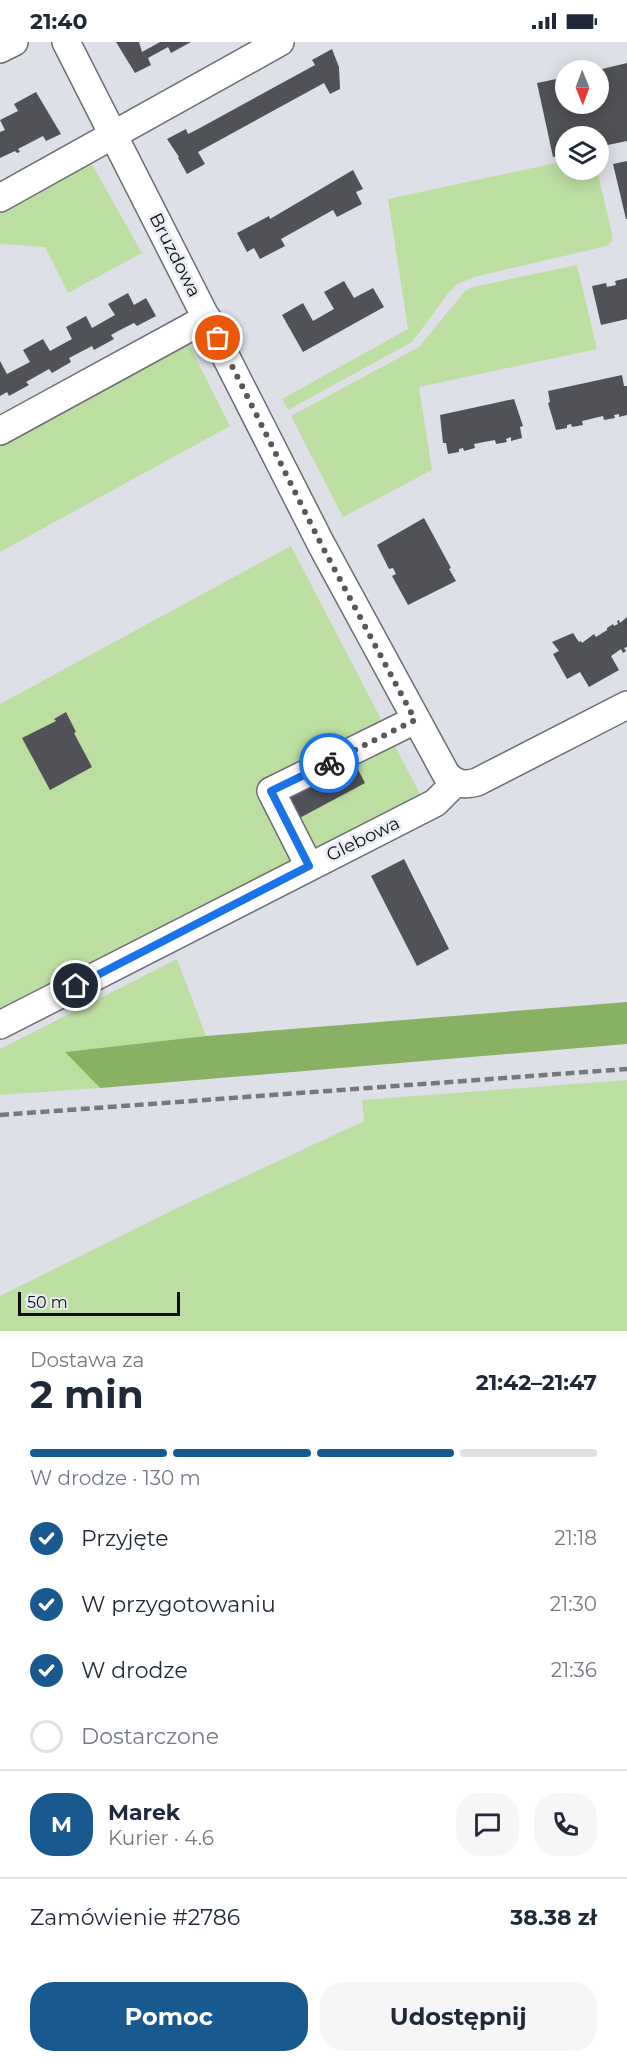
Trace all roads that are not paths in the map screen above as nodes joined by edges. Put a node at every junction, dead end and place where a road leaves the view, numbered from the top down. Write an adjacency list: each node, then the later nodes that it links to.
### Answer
1 (14, 42): 4 (street)
2 (66, 42): 5 (street, Bruzdowa)
3 (280, 42): 5 (street)
4 (0, 49)
5 (115, 135): 6 (street); 7 (street, Bruzdowa)
6 (0, 198)
7 (207, 318): 8 (street); 10 (street, Bruzdowa)
8 (0, 431)
9 (627, 705): 11 (street)
10 (415, 720): 11 (street, Bruzdowa); 12 (street)
11 (455, 783): 12 (street, Glebowa)
12 (309, 866): 13 (street, Glebowa)
13 (0, 1025)

